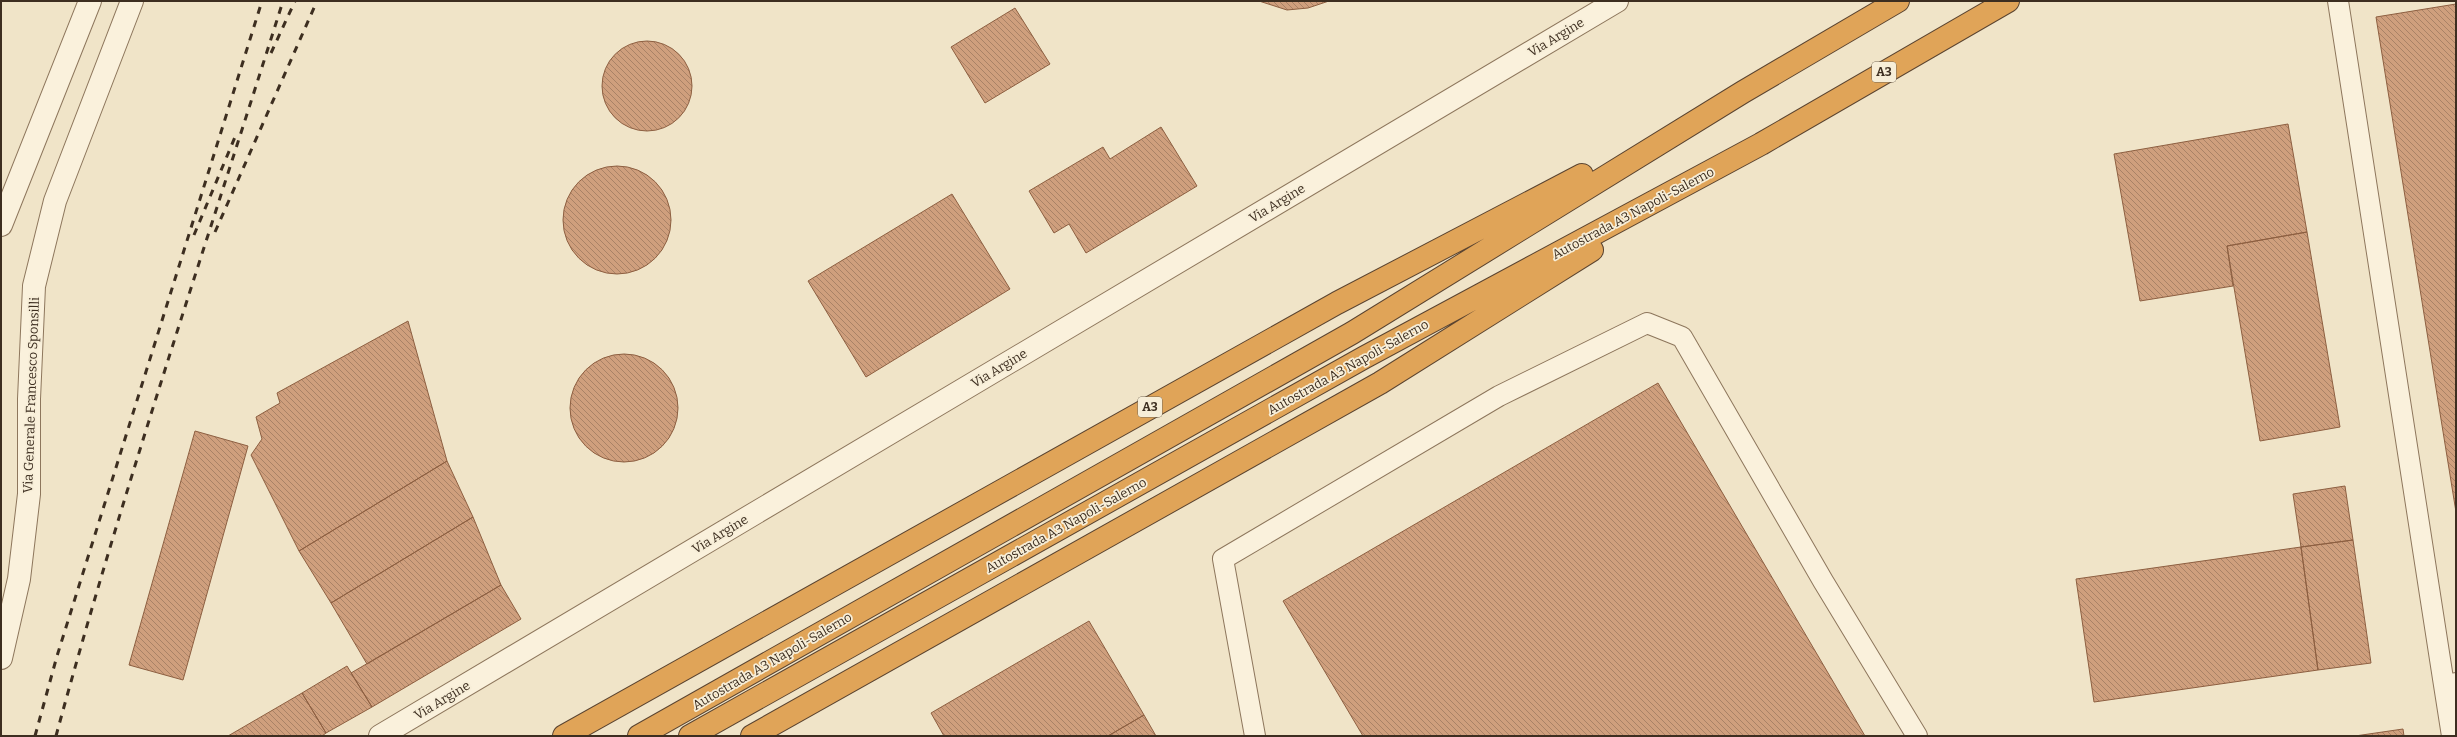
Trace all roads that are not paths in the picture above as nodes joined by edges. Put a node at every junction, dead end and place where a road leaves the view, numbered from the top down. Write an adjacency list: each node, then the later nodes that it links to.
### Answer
1 (90, 1): 9 (street)
2 (132, 1): 10 (street, Via Generale Francesco Sponsilli)
3 (1617, 1): 12 (street, Via Argine)
4 (1898, 1): 7 (highway, Autostrada A3 Napoli-Salerno / A3)
5 (2008, 1): 8 (highway, Autostrada A3 Napoli-Salerno / A3)
6 (2338, 1): 11 (lane)
7 (1743, 92): 13 (highway, A3); 14 (highway, Autostrada A3 Napoli-Salerno / A3)
8 (1761, 144): 15 (highway, Autostrada A3 Napoli-Salerno / A3); 16 (highway, A3)
9 (1, 225)
10 (1, 658)
11 (2450, 684): 19 (lane)
12 (380, 736)
13 (564, 736)
14 (639, 736)
15 (690, 736)
16 (752, 736)
17 (1255, 736): 18 (lane)
18 (1917, 736)
19 (2452, 736)

